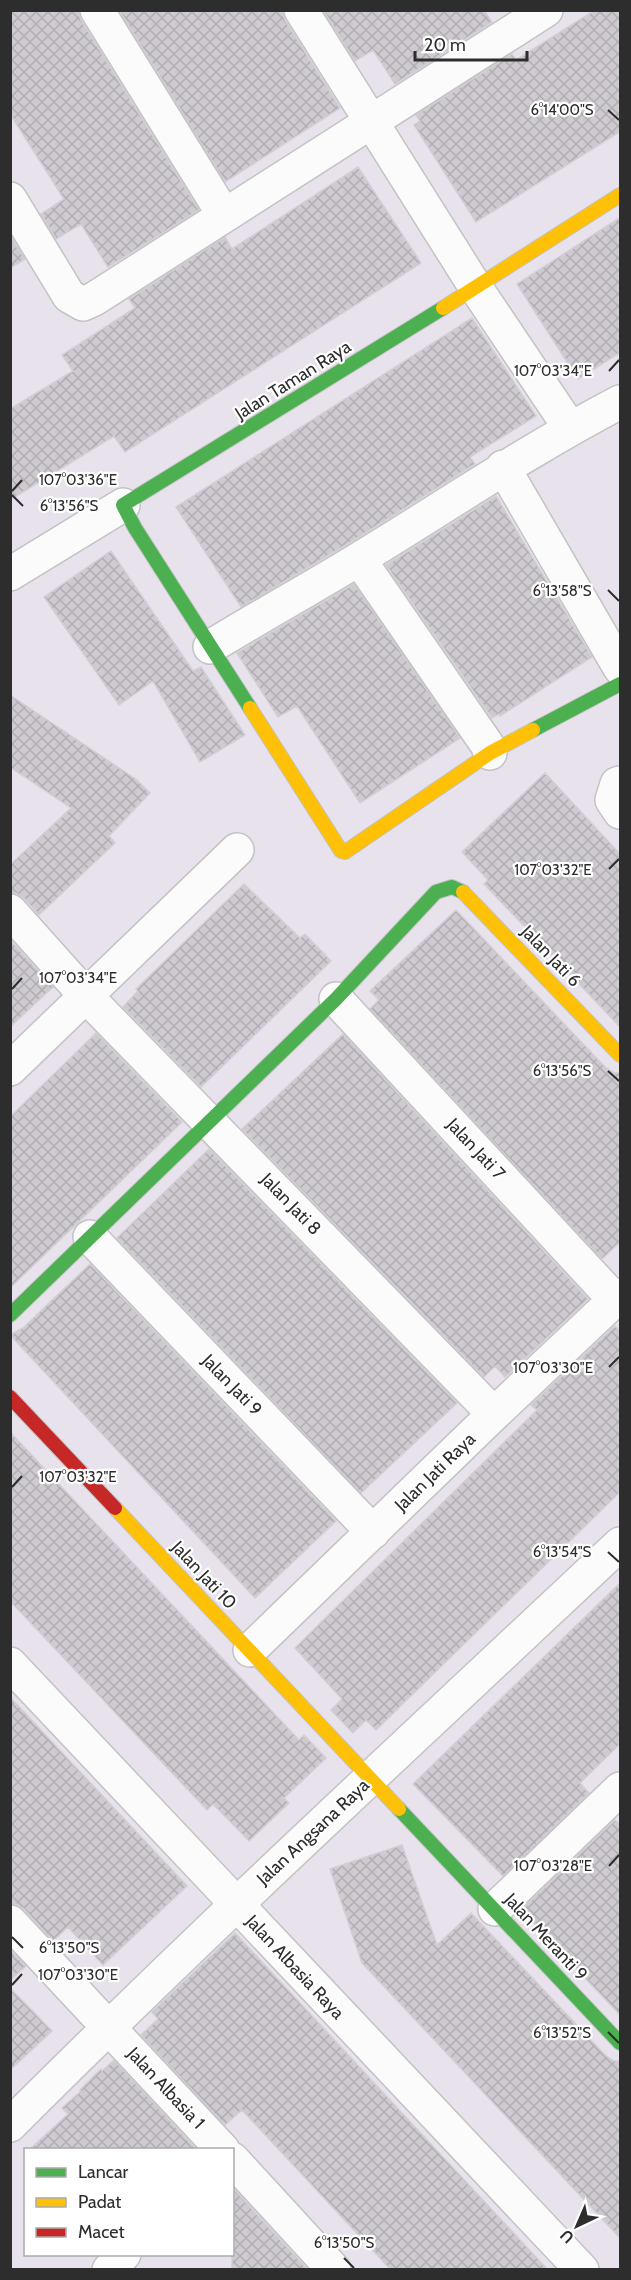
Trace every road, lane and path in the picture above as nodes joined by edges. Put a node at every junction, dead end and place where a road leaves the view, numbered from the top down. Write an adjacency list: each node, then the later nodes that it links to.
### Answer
1 (97, 10): 8 (street)
2 (301, 10): 5 (street)
3 (546, 10): 4 (street)
4 (506, 21): 5 (street)
5 (371, 122): 8 (street); 9 (street)
6 (621, 195): 9 (street, Jalan Taman Raya)
7 (10, 199): 8 (street)
8 (224, 215)
9 (476, 288): 11 (street); 13 (street, Jalan Taman Raya)
10 (621, 402): 11 (street)
11 (570, 428): 12 (street)
12 (503, 467): 14 (street); 17 (street)
13 (123, 505): 15 (street); 16 (street)
14 (359, 560): 16 (street); 19 (street)
15 (10, 574)
16 (210, 646): 19 (street)
17 (621, 668)
18 (621, 684): 19 (street)
19 (490, 753)
20 (621, 783): 21 (street)
21 (621, 812)
22 (237, 849): 24 (street)
23 (10, 911): 24 (street, Jalan Jati 8)
24 (86, 996): 27 (street); 28 (street, Jalan Jati 8)
25 (336, 999): 26 (street, Jalan Jati 6); 28 (street); 30 (street, Jalan Jati 7)
26 (621, 1055)
27 (10, 1069)
28 (210, 1121): 29 (street); 33 (street, Jalan Jati 8)
29 (90, 1237): 31 (street); 34 (street, Jalan Jati 9)
30 (618, 1298): 33 (street, Jalan Jati Raya)
31 (10, 1315)
32 (10, 1397): 36 (street, Jalan Jati 10)
33 (494, 1414): 34 (street, Jalan Jati Raya)
34 (373, 1532): 36 (street, Jalan Jati Raya)
35 (621, 1544): 38 (street, Jalan Angsana Raya)
36 (250, 1650): 38 (street, Jalan Jati 10)
37 (10, 1664): 40 (street, Jalan Albasia Raya)
38 (371, 1779): 40 (street, Jalan Angsana Raya); 41 (street, Jalan Meranti 9)
39 (618, 1796): 41 (street)
40 (236, 1905): 43 (street, Jalan Angsana Raya); 51 (street, Jalan Albasia Raya)
41 (495, 1909): 44 (street, Jalan Meranti 9)
42 (10, 1922): 43 (street, Jalan Albasia 1)
43 (109, 2026): 45 (street, Jalan Angsana Raya); 46 (street, Jalan Albasia 1)
44 (621, 2043)
45 (10, 2125)
46 (221, 2148)
47 (234, 2161): 50 (street)
48 (122, 2256): 49 (street)
49 (109, 2270)
50 (334, 2270)
51 (582, 2270)

